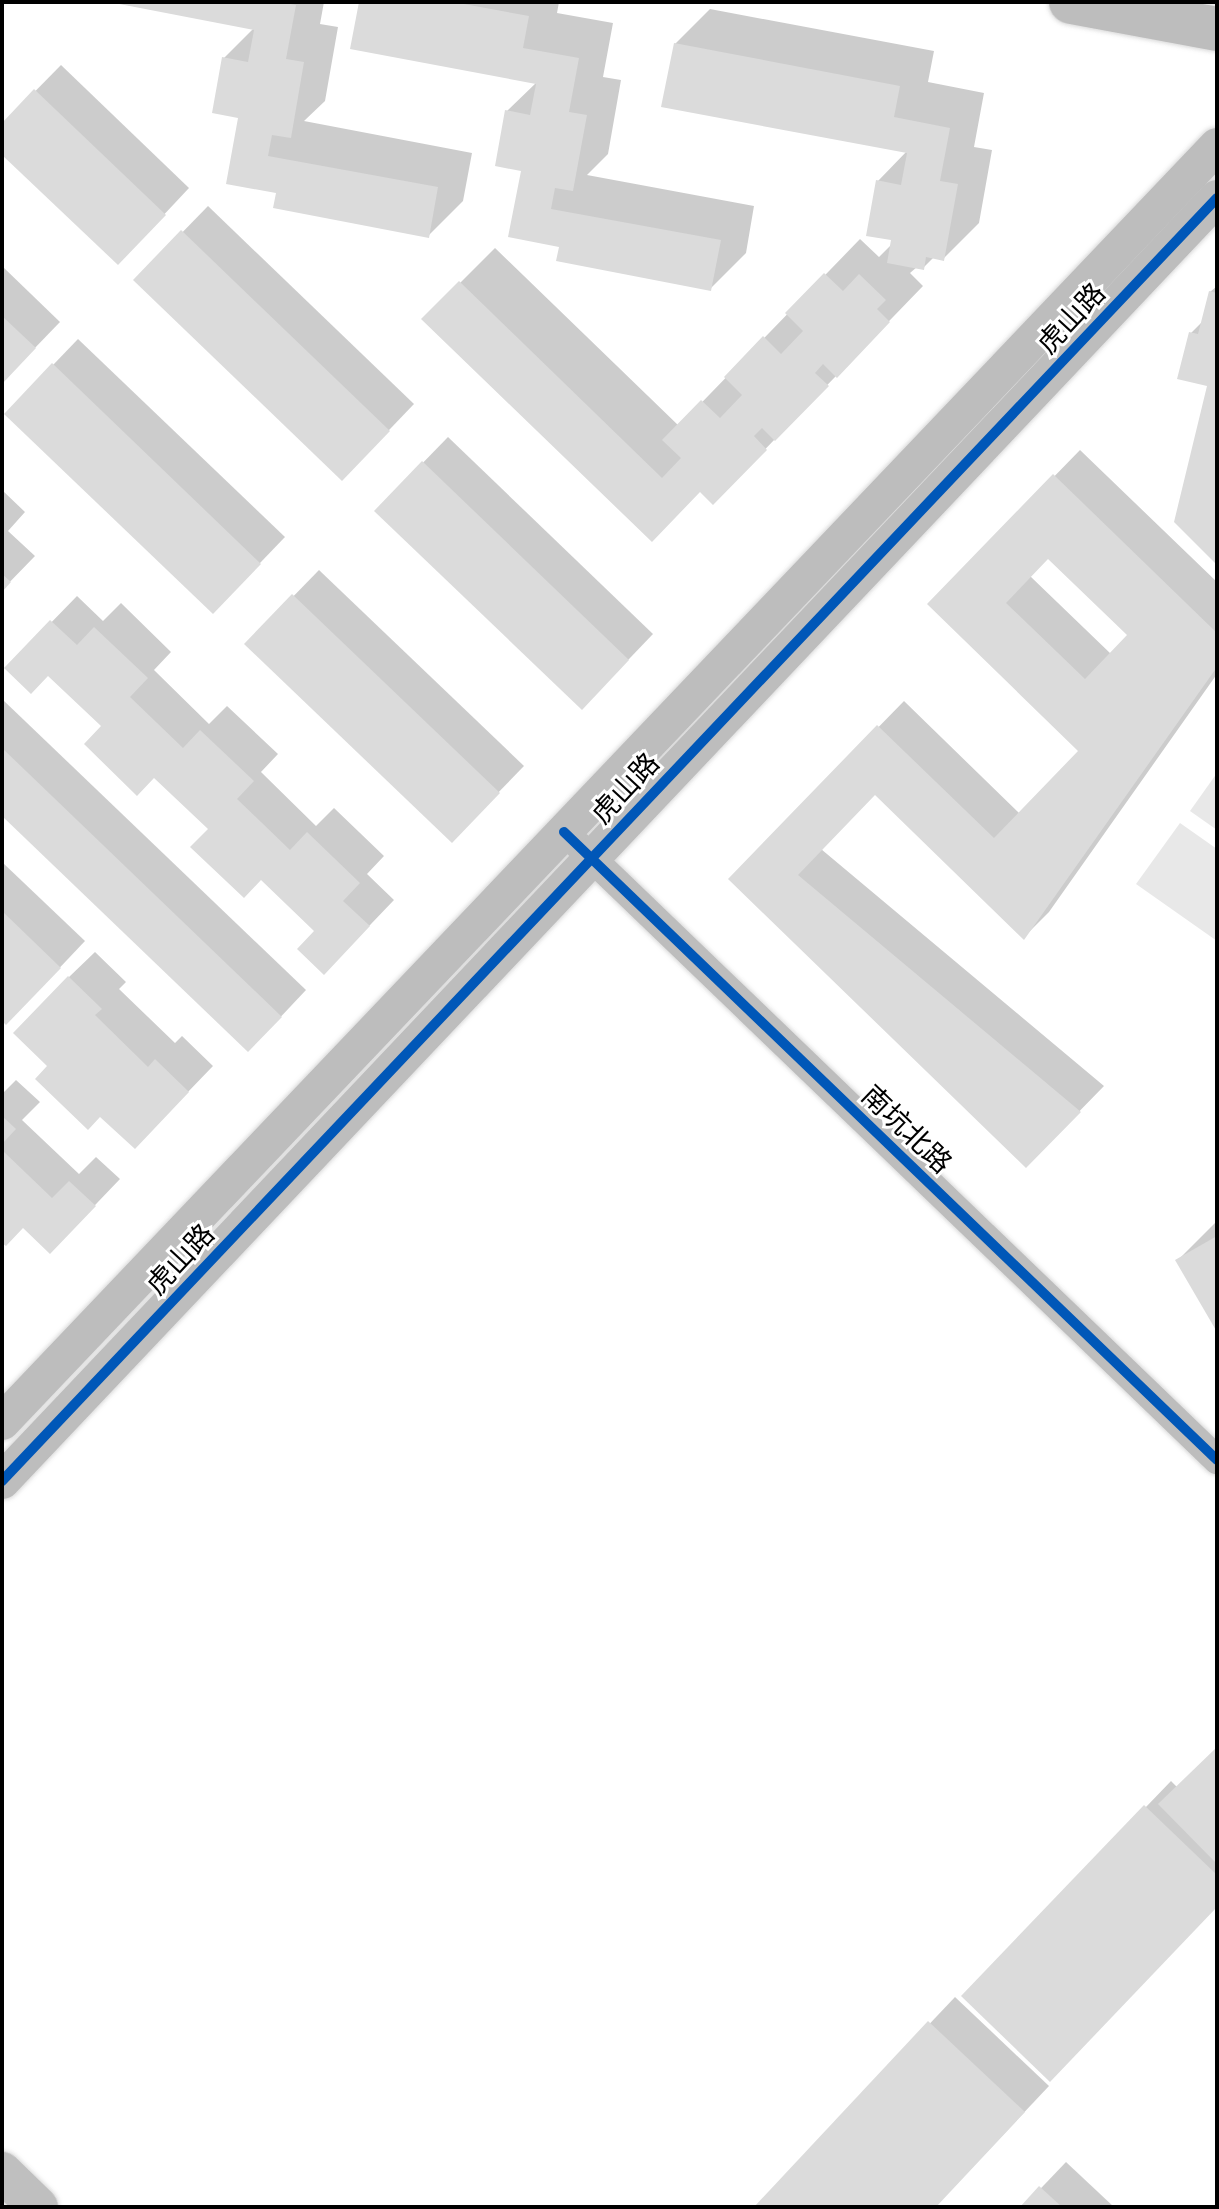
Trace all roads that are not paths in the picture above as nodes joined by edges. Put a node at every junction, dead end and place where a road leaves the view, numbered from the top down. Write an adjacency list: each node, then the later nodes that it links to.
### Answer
1 (1071, 2): 2 (main road)
2 (1217, 29)
3 (1217, 146): 5 (street, 虎山路)
4 (1217, 198): 6 (street, 虎山路)
5 (564, 832): 6 (street, 南坑北路); 7 (street, 虎山路)
6 (592, 858): 8 (street, 南坑北路); 9 (street, 虎山路)
7 (2, 1422)
8 (1217, 1460)
9 (2, 1481)
10 (2, 2172): 11 (main road)
11 (38, 2207)

